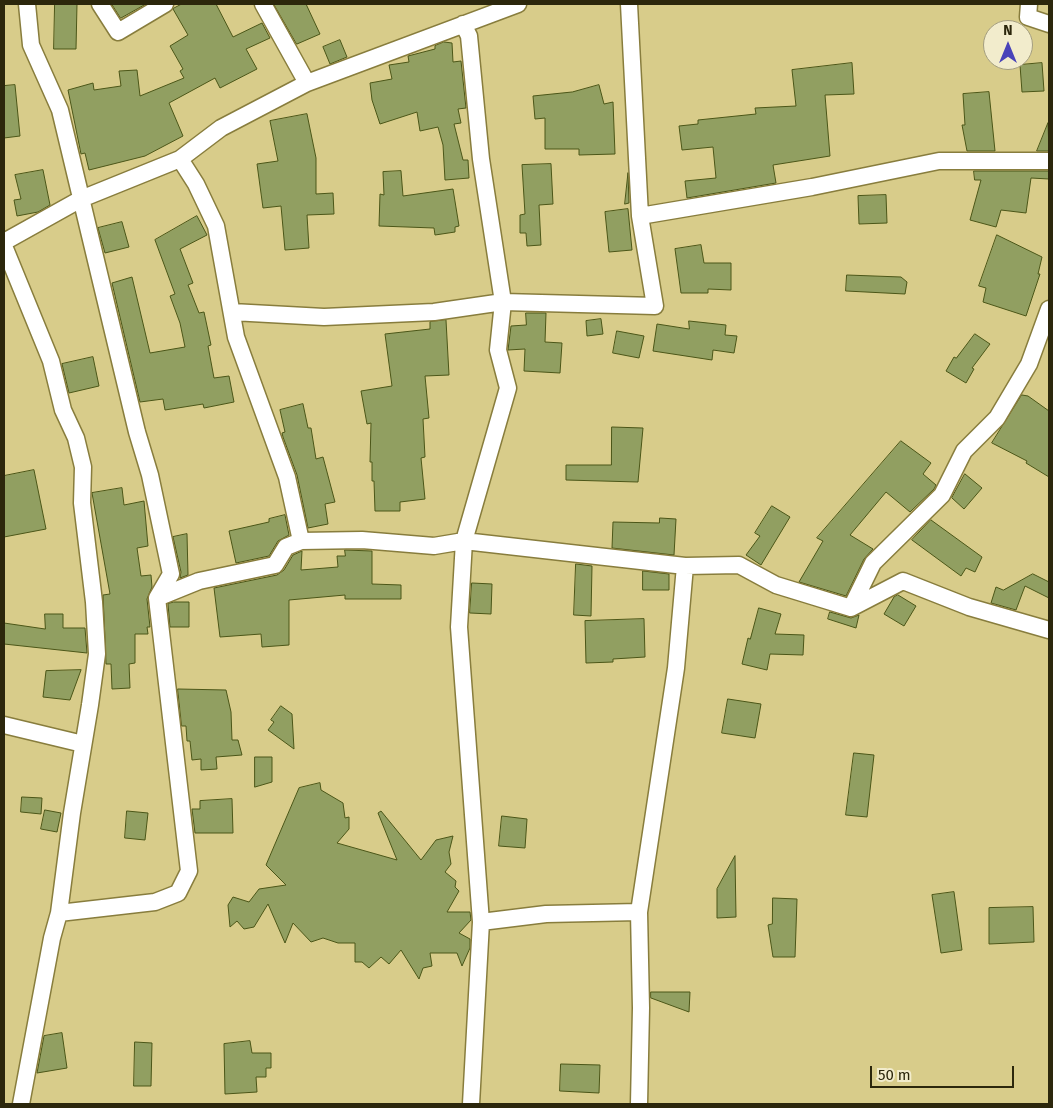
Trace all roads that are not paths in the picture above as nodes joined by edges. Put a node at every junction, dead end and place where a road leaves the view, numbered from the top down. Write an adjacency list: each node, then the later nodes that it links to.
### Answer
1 (27, 4): 13 (street)
2 (100, 4): 3 (street)
3 (165, 4)
4 (263, 4): 10 (street)
5 (518, 4): 8 (street)
6 (629, 4): 14 (street)
7 (1029, 4): 9 (street)
8 (463, 24): 10 (street); 17 (street)
9 (1049, 24)
10 (307, 83): 11 (street)
11 (180, 159): 13 (street); 19 (street)
12 (1049, 161): 14 (street)
13 (81, 199): 15 (street); 23 (street)
14 (640, 216): 17 (street)
15 (4, 242)
16 (4, 246): 27 (street)
17 (502, 302): 19 (street); 21 (street)
18 (1049, 309): 24 (street)
19 (232, 312): 20 (street)
20 (301, 541): 21 (street); 23 (street)
21 (464, 541): 22 (street); 30 (street)
22 (685, 566): 24 (street); 28 (street)
23 (158, 598): 29 (street)
24 (852, 608): 25 (street)
25 (1049, 630)
26 (4, 725): 27 (street)
27 (83, 744): 29 (street)
28 (638, 912): 30 (street); 33 (street)
29 (59, 913): 31 (street)
30 (481, 922): 32 (street)
31 (21, 1104)
32 (471, 1104)
33 (639, 1104)

